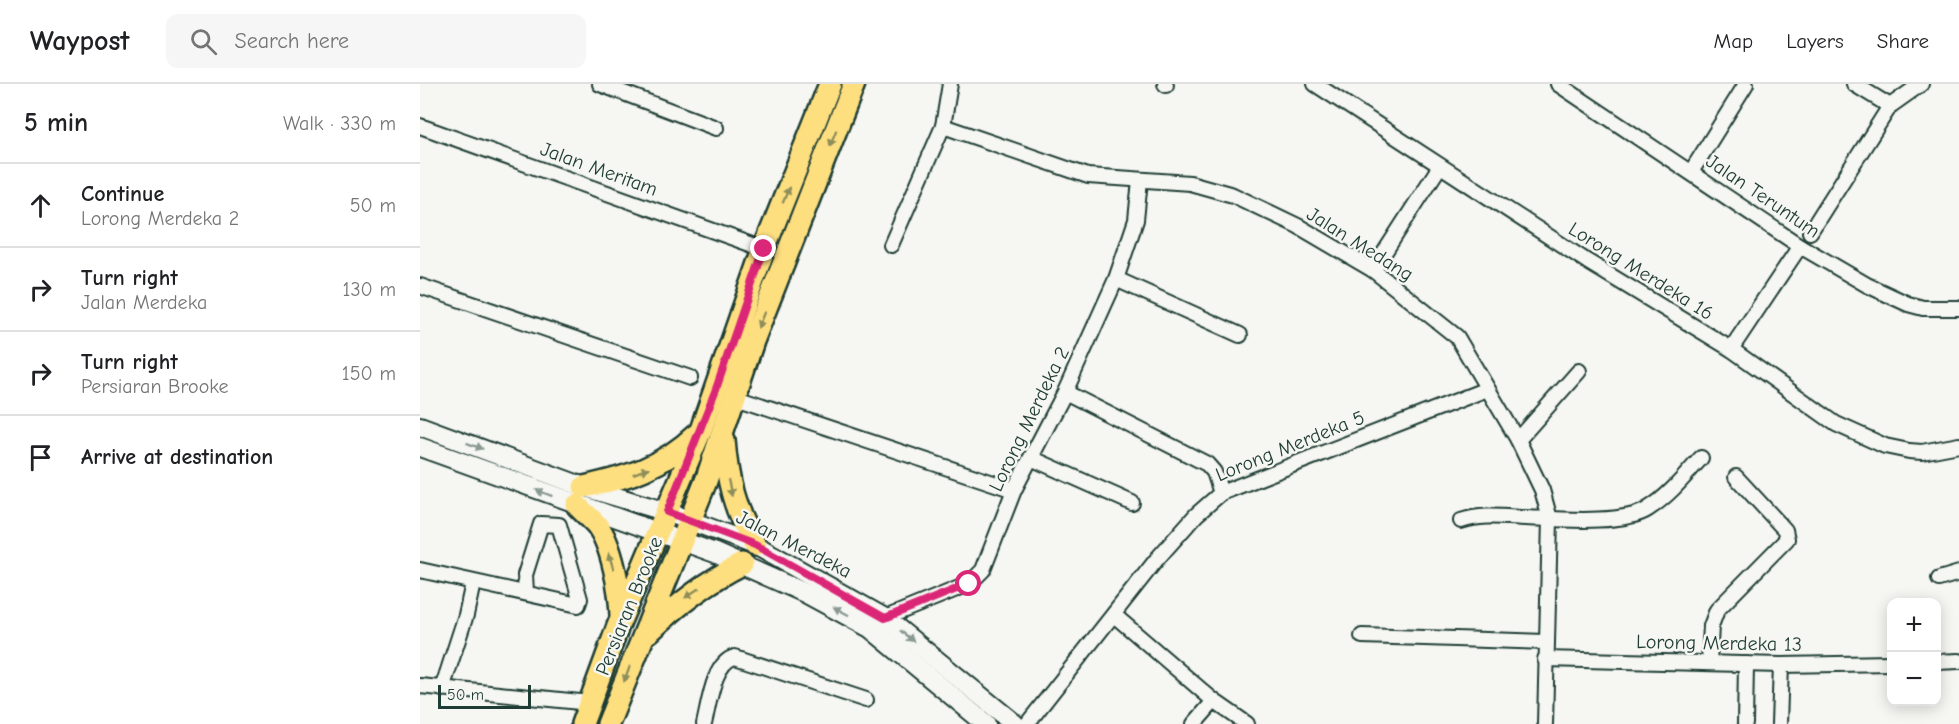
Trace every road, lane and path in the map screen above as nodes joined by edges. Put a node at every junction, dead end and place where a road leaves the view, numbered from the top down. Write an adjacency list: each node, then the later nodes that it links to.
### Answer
1 (600, 84): 13 (street)
2 (830, 84): 20 (main road, Persiaran Brooke, one-way to 2)
3 (854, 84): 31 (main road, Persiaran Brooke, one-way to 31)
4 (950, 84): 12 (street)
5 (1316, 84): 14 (street, Lorong Merdeka 16)
6 (1558, 84): 15 (street, Jalan Teruntum)
7 (1746, 84): 15 (street)
8 (1854, 84): 10 (street)
9 (1921, 84): 10 (street)
10 (1890, 106): 17 (street)
11 (420, 126): 20 (street, Jalan Meritam)
12 (943, 126): 16 (street, Jalan Medang); 18 (street)
13 (716, 128)
14 (1440, 166): 21 (street); 26 (street, Lorong Merdeka 16)
15 (1691, 172): 19 (street, Jalan Teruntum)
16 (1140, 180): 21 (street, Jalan Medang); 22 (street, Lorong Merdeka 2)
17 (1810, 232)
18 (891, 245)
19 (1800, 246): 24 (street, Jalan Teruntum); 26 (street)
20 (764, 249): 33 (main road, Persiaran Brooke)
21 (1373, 270): 29 (street, Jalan Medang)
22 (1116, 279): 25 (street); 30 (street, Lorong Merdeka 2)
23 (420, 286): 28 (street)
24 (1959, 308)
25 (1240, 335)
26 (1731, 349): 36 (street, Lorong Merdeka 16)
27 (1579, 371): 35 (street)
28 (690, 378)
29 (1487, 389): 35 (street, Jalan Medang); 42 (street, Lorong Merdeka 5)
30 (1065, 392): 38 (street, Lorong Merdeka 2); 42 (street)
31 (733, 396): 34 (main road, Persiaran Brooke); 41 (street)
32 (420, 426): 43 (main road, Jalan Merdeka, one-way to 43)
33 (701, 430): 43 (main road, one-way to 33); 45 (main road, Persiaran Brooke)
34 (724, 430): 47 (main road, Persiaran Brooke); 51 (main road, one-way to 51)
35 (1518, 440): 46 (street, Jalan Medang)
36 (1959, 445)
37 (420, 447): 43 (main road, Jalan Merdeka, one-way to 37)
38 (1031, 458): 41 (street, Lorong Merdeka 2); 44 (street)
39 (1701, 458): 46 (street)
40 (1736, 477): 66 (street)
41 (1014, 490): 59 (street, Lorong Merdeka 2)
42 (1221, 493): 58 (street, Lorong Merdeka 5)
43 (580, 496): 45 (main road, Jalan Merdeka); 49 (main road, Jalan Merdeka); 60 (main road, one-way to 43)
44 (1132, 503)
45 (667, 512): 47 (main road, Jalan Merdeka); 49 (main road, Persiaran Brooke)
46 (1550, 519): 48 (street); 63 (street, Jalan Medang)
47 (689, 520): 50 (main road, Persiaran Brooke); 51 (main road, Jalan Merdeka)
48 (1461, 521)
49 (658, 535): 50 (main road, Jalan Merdeka); 60 (main road, Persiaran Brooke)
50 (681, 543): 52 (main road, Jalan Merdeka); 62 (main road, Persiaran Brooke)
51 (755, 545): 59 (main road, Jalan Merdeka)
52 (742, 564): 62 (main road, one-way to 62); 79 (main road, Jalan Merdeka, one-way to 52)
53 (420, 570): 56 (street)
54 (1959, 573): 55 (street)
55 (1939, 579)
56 (473, 583): 57 (street); 72 (street)
57 (525, 592): 57 (street)
58 (1114, 615): 74 (street); 81 (street, Lorong Merdeka 5)
59 (885, 618): 80 (main road, Jalan Merdeka, one-way to 80)
60 (621, 619): 75 (main road, Persiaran Brooke)
61 (1362, 636): 63 (street)
62 (641, 640): 77 (main road, Persiaran Brooke, one-way to 77)
63 (1545, 642): 64 (street, Jalan Medang)
64 (1545, 659): 66 (street, Lorong Merdeka 13); 84 (street, Jalan Medang)
65 (1959, 661): 67 (street)
66 (1709, 662): 69 (street, Lorong Merdeka 13)
67 (1941, 662)
68 (1887, 663): 70 (street, Lorong Merdeka 13)
69 (1746, 664): 70 (street, Lorong Merdeka 13); 85 (street)
70 (1781, 665): 86 (street)
71 (420, 686): 72 (street)
72 (442, 689): 75 (street)
73 (866, 700): 78 (street)
74 (1214, 701): 82 (street); 83 (street)
75 (590, 703): 76 (main road, Persiaran Brooke)
76 (582, 724)
77 (608, 724)
78 (704, 724)
79 (986, 724)
80 (1015, 724)
81 (1027, 724)
82 (1194, 724)
83 (1247, 724)
84 (1545, 724)
85 (1745, 724)
86 (1779, 724)

